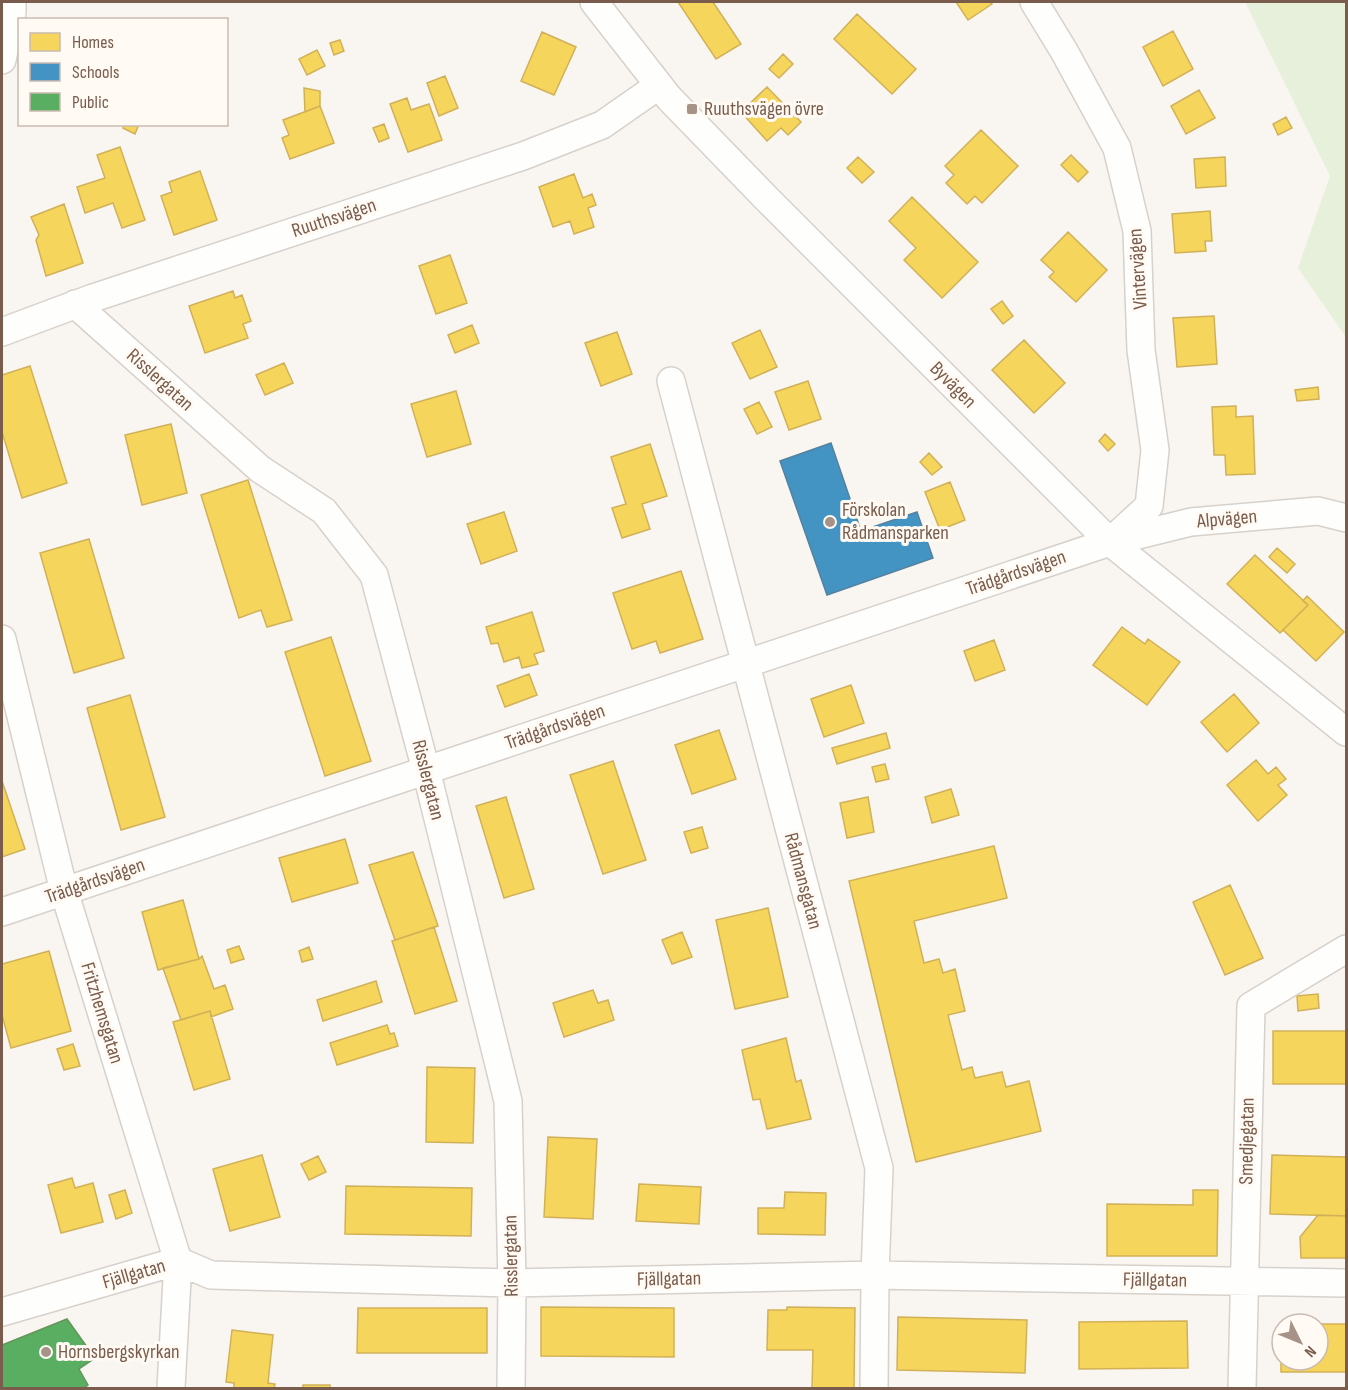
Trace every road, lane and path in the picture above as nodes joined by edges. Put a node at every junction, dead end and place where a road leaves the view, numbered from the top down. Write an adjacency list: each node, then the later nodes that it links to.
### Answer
1 (12, 2): 4 (street)
2 (594, 2): 5 (street, Byvägen)
3 (1034, 2): 10 (street, Vintervägen)
4 (2, 60)
5 (658, 86): 6 (street, Ruuthsvägen); 10 (street, Byvägen)
6 (75, 304): 7 (street, Ruuthsvägen); 14 (street, Risslergatan)
7 (2, 332)
8 (671, 381): 12 (street, Rådmansgatan)
9 (1347, 518): 10 (street, Alpvägen)
10 (1110, 542): 12 (street, Trädgårdsvägen); 13 (street, Byvägen)
11 (2, 639): 15 (street, Fritzhemsgatan)
12 (746, 663): 14 (street, Trädgårdsvägen); 19 (street, Rådmansgatan)
13 (1347, 732)
14 (426, 770): 15 (street, Trädgårdsvägen); 21 (street, Risslergatan)
15 (64, 891): 16 (street, Trädgårdsvägen); 18 (street, Fritzhemsgatan)
16 (2, 912)
17 (1347, 949): 20 (street, Smedjegatan)
18 (178, 1261): 21 (street, Fjällgatan); 23 (street, Fjällgatan); 24 (street, Fritzhemsgatan)
19 (875, 1275): 20 (street, Fjällgatan); 21 (street, Fjällgatan); 26 (street, Rådmansgatan)
20 (1243, 1281): 22 (street, Fjällgatan); 27 (street, Smedjegatan)
21 (512, 1282): 25 (street, Risslergatan)
22 (1347, 1283)
23 (2, 1312)
24 (171, 1389)
25 (511, 1389)
26 (874, 1389)
27 (1242, 1389)

